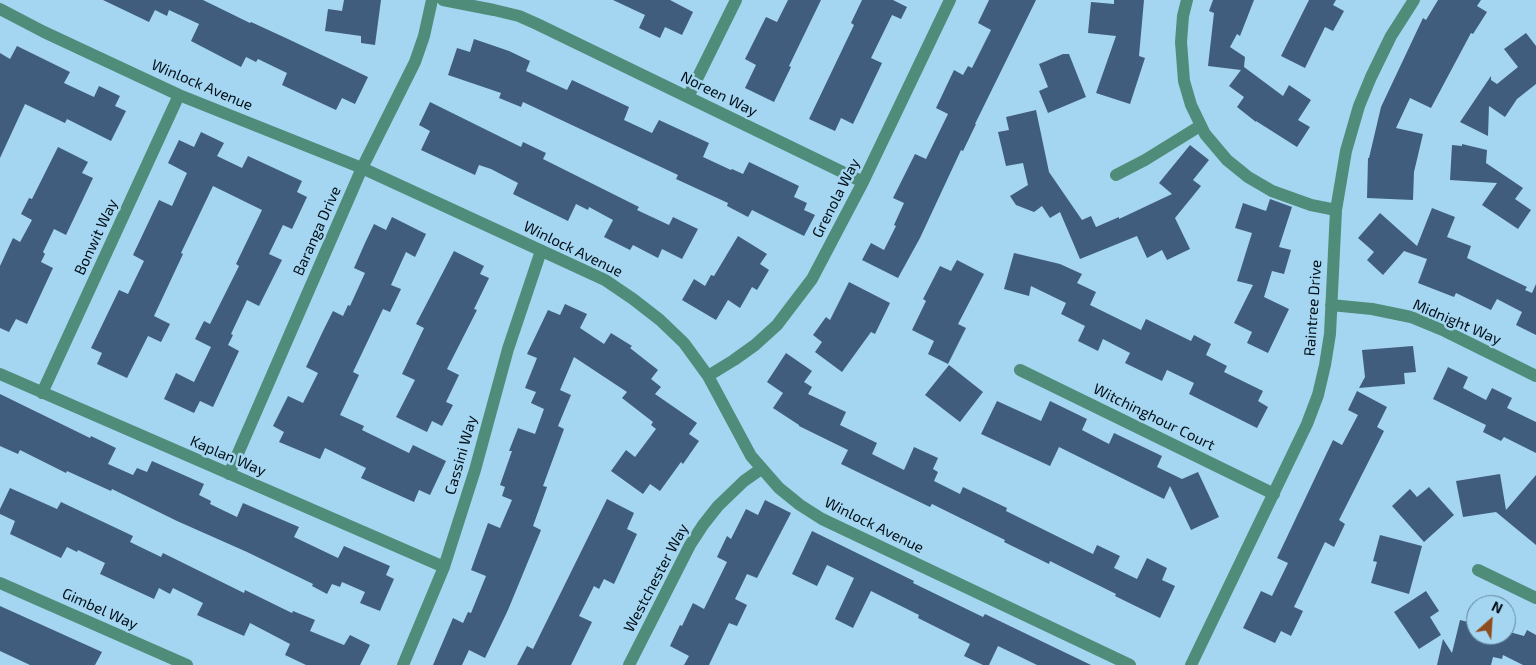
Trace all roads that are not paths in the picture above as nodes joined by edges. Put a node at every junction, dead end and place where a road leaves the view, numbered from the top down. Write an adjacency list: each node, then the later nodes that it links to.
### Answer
1 (432, 0): 11 (street, Baranga Drive)
2 (443, 0): 9 (street, Noreen Way)
3 (736, 0): 9 (street)
4 (950, 0): 13 (street, Grenola Way)
5 (1187, 0): 10 (street)
6 (1414, 0): 14 (street, Raintree Drive)
7 (1, 10): 8 (street, Winlock Avenue)
8 (179, 95): 11 (street, Winlock Avenue); 21 (street, Bonwit Way)
9 (688, 97): 13 (street, Noreen Way)
10 (1200, 126): 12 (street); 14 (street)
11 (362, 168): 15 (street, Winlock Avenue); 23 (street, Baranga Drive)
12 (1116, 175)
13 (863, 182): 19 (street, Grenola Way)
14 (1336, 210): 16 (street, Raintree Drive)
15 (541, 251): 19 (street, Winlock Avenue); 25 (street, Cassini Way)
16 (1331, 305): 20 (street, Midnight Way); 24 (street, Raintree Drive)
17 (1020, 370): 24 (street, Witchinghour Court)
18 (0, 374): 21 (street, Kaplan Way)
19 (708, 376): 22 (street, Winlock Avenue)
20 (1536, 376)
21 (42, 393): 23 (street, Kaplan Way)
22 (761, 469): 31 (street, Westchester Way); 32 (street, Winlock Avenue)
23 (229, 474): 25 (street, Kaplan Way)
24 (1274, 494): 33 (street, Raintree Drive)
25 (444, 567): 30 (street, Cassini Way)
26 (1478, 570): 28 (street)
27 (0, 583): 29 (street, Gimbel Way)
28 (1536, 598)
29 (187, 665)
30 (403, 665)
31 (629, 665)
32 (1130, 665)
33 (1191, 665)

